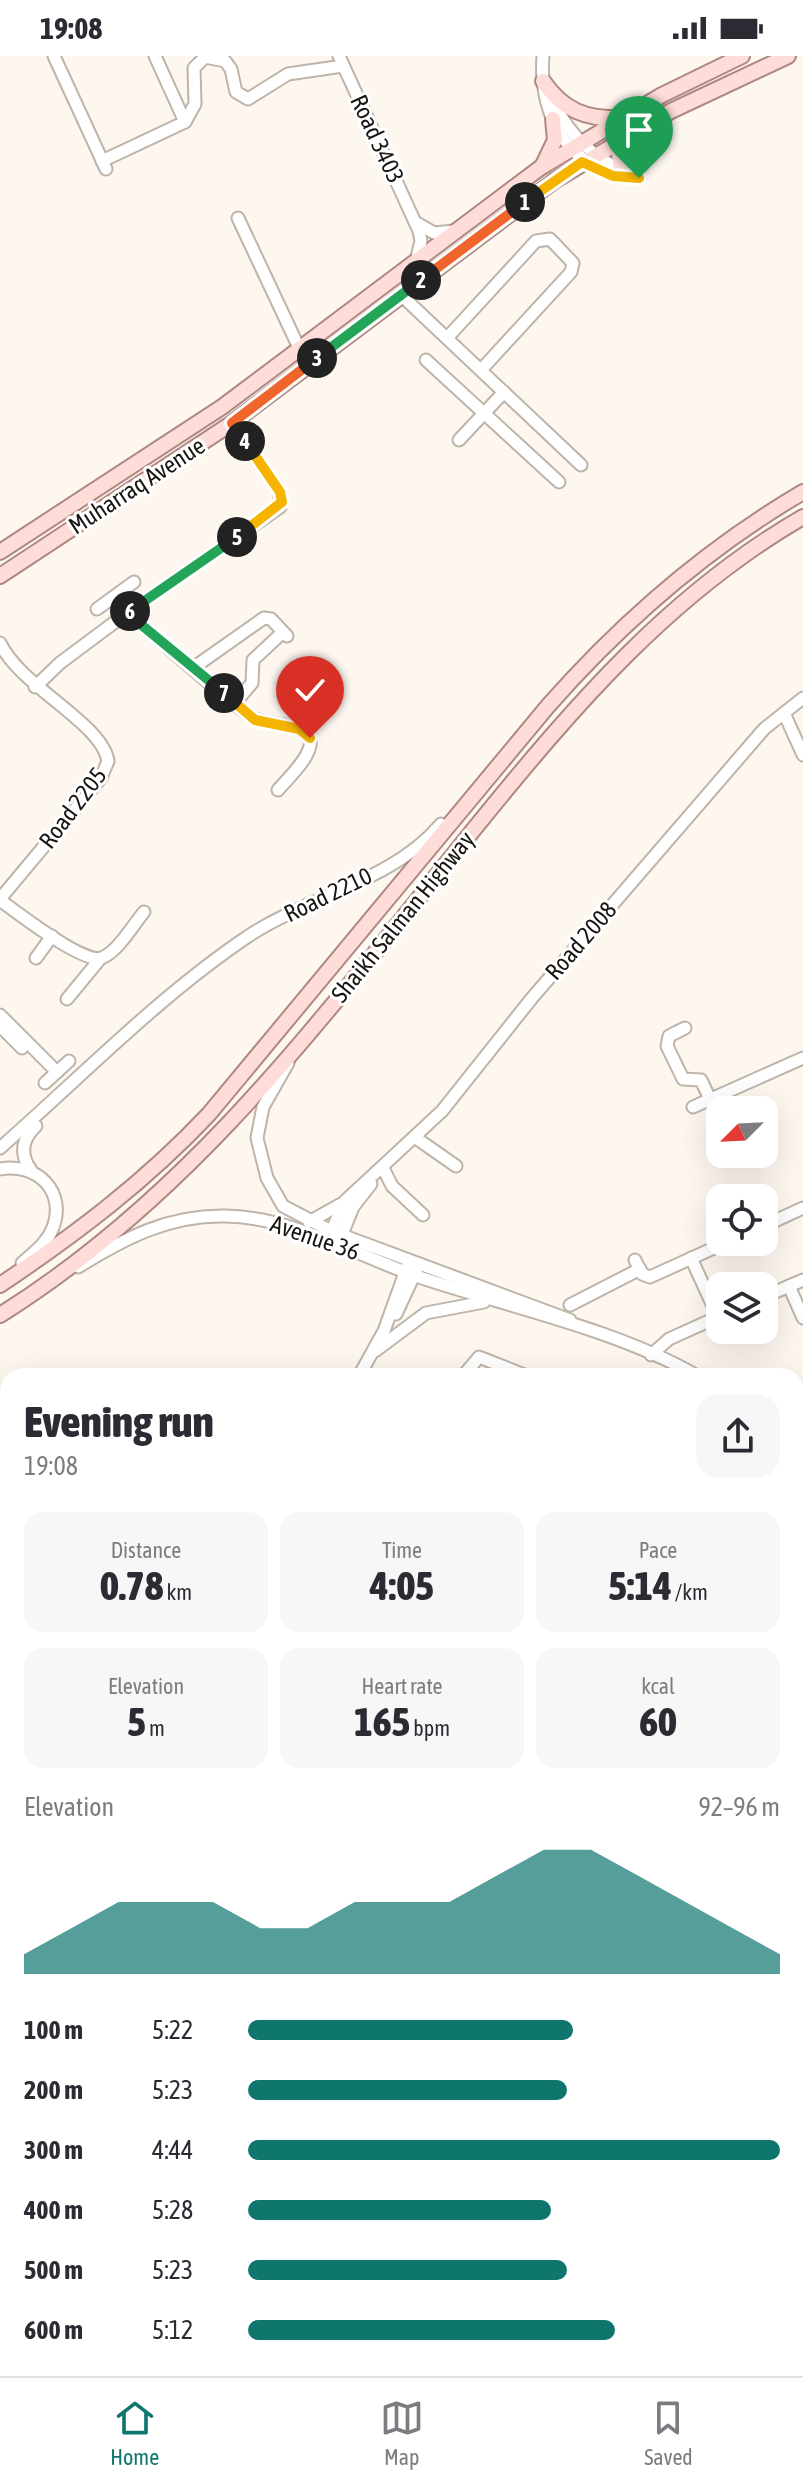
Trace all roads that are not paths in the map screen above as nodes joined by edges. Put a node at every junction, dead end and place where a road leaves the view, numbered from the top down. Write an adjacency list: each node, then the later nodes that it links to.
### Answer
1 (54, 56): 11 (street)
2 (155, 56): 11 (street)
3 (543, 56): 8 (street)
4 (742, 56): 9 (main road, Muharraq Avenue)
5 (798, 56): 6 (street)
6 (781, 59): 12 (main road, Muharraq Avenue)
7 (341, 61): 11 (street); 18 (street, Road 3403)
8 (543, 81): 9 (main road); 10 (street); 13 (street)
9 (624, 118): 13 (main road, Muharraq Avenue)
10 (553, 119): 13 (street); 15 (main road)
11 (185, 122)
12 (625, 136): 14 (main road, Muharraq Avenue); 16 (main road)
13 (576, 147): 14 (street); 15 (main road, Muharraq Avenue)
14 (588, 159): 16 (street); 16 (street); 21 (main road, Muharraq Avenue)
15 (540, 168): 19 (main road, Muharraq Avenue)
16 (621, 170)
17 (238, 218): 23 (street)
18 (414, 221): 19 (street); 20 (street)
19 (457, 230): 20 (main road, Muharraq Avenue)
20 (410, 266): 21 (main road); 23 (main road, Muharraq Avenue)
21 (401, 295): 22 (street); 25 (main road, Muharraq Avenue)
22 (447, 338): 26 (street); 26 (street)
23 (300, 350): 25 (street); 35 (main road, Muharraq Avenue)
24 (426, 360): 28 (street)
25 (310, 363): 29 (main road, Muharraq Avenue)
26 (481, 370): 27 (street)
27 (504, 392): 28 (street); 31 (street)
28 (484, 413): 30 (street); 32 (street)
29 (232, 423): 36 (main road, Muharraq Avenue); 38 (street)
30 (459, 440)
31 (581, 465)
32 (559, 482)
33 (803, 492): 45 (main road, Shaikh Salman Highway)
34 (803, 517): 59 (main road, Shaikh Salman Highway)
35 (0, 549)
36 (1, 575)
37 (134, 582): 39 (street)
38 (127, 613): 39 (street); 41 (street)
39 (116, 621): 42 (street)
40 (1, 648): 42 (street, Road 2205)
41 (193, 668): 44 (street); 44 (street)
42 (32, 683): 49 (street, Road 2205)
43 (803, 698): 46 (street, Road 2008)
44 (235, 703): 48 (street)
45 (548, 706): 62 (street, Road 2210); 83 (main road, Shaikh Salman Highway)
46 (784, 713): 47 (street); 67 (street, Road 2008)
47 (803, 755)
48 (278, 790)
49 (1, 898): 51 (street)
50 (144, 912): 53 (street)
51 (52, 936): 52 (street); 53 (street)
52 (36, 958)
53 (100, 959): 54 (street)
54 (67, 999)
55 (0, 1015): 58 (street)
56 (0, 1026): 58 (street)
57 (685, 1028): 63 (street)
58 (12, 1032): 61 (street)
59 (291, 1054): 77 (street, Avenue 36); 85 (main road, Shaikh Salman Highway)
60 (803, 1058): 64 (street)
61 (69, 1061)
62 (91, 1068): 68 (street, Road 2210); 71 (street, Road 2210)
63 (709, 1096)
64 (717, 1096)
65 (706, 1101): 66 (street)
66 (693, 1107)
67 (416, 1138): 69 (street); 72 (street, Road 2008)
68 (0, 1148)
69 (456, 1166)
70 (0, 1169): 71 (street)
71 (31, 1170): 83 (street)
72 (382, 1170): 73 (street, Road 2008); 75 (street); 78 (street, Road 2008)
73 (345, 1201): 77 (street); 78 (street, Road 2008)
74 (803, 1208): 76 (street)
75 (423, 1215)
76 (778, 1220)
77 (309, 1222): 78 (street, Avenue 36)
78 (334, 1238): 81 (street, Avenue 36); 85 (street, Avenue 36)
79 (706, 1251): 80 (street)
80 (691, 1258): 86 (street); 89 (street)
81 (412, 1268): 88 (street, Avenue 36); 93 (street, Avenue 36); 94 (street)
82 (803, 1280): 84 (street)
83 (0, 1284)
84 (789, 1286): 87 (street); 91 (street)
85 (40, 1290): 90 (main road, Shaikh Salman Highway)
86 (706, 1290)
87 (778, 1291)
88 (493, 1301): 93 (street, Avenue 36); 94 (street)
89 (570, 1305)
90 (0, 1315)
91 (803, 1318)
92 (706, 1323): 95 (street)
93 (595, 1334): 95 (street, Avenue 36)
94 (375, 1351): 96 (street)
95 (651, 1355): 99 (street, Avenue 36)
96 (364, 1368)
97 (470, 1368): 98 (street)
98 (507, 1368)
99 (679, 1368)

